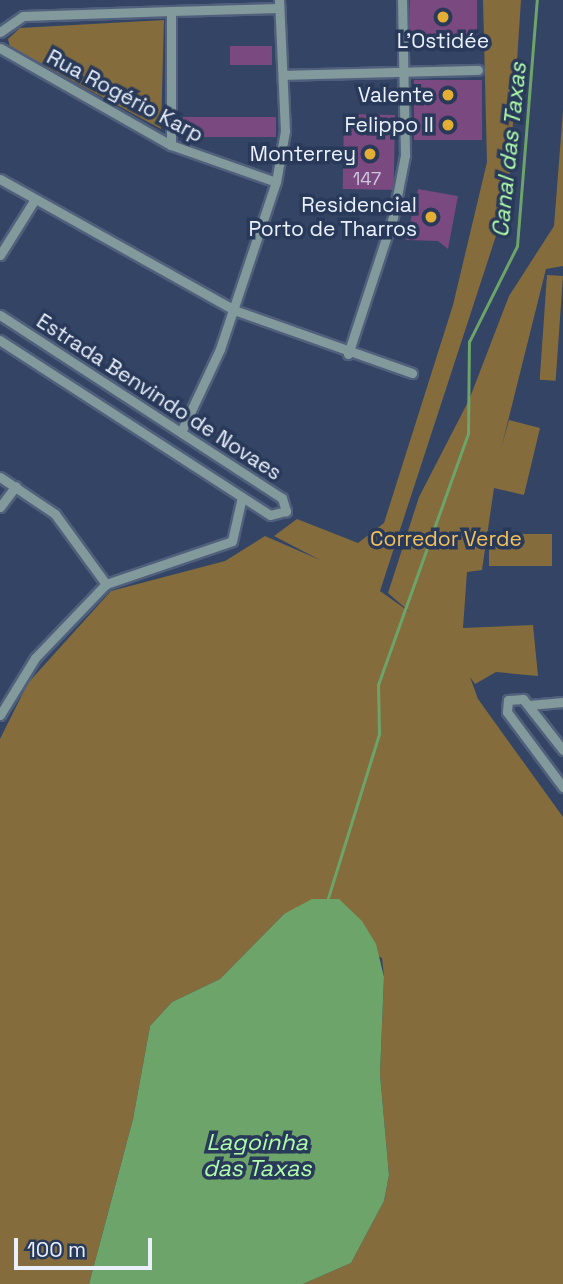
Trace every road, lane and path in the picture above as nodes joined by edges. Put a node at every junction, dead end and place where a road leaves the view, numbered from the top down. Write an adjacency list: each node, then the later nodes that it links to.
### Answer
1 (402, 0): 7 (street)
2 (279, 4): 3 (street); 8 (street)
3 (171, 11): 4 (street); 9 (street)
4 (0, 32)
5 (0, 48): 9 (street, Rua Rogério Karp)
6 (478, 70): 7 (street)
7 (403, 72): 8 (street); 17 (street)
8 (282, 75): 11 (street)
9 (172, 145): 11 (street, Rua Rogério Karp)
10 (0, 179): 12 (street)
11 (276, 182): 14 (street)
12 (35, 199): 13 (street); 14 (street)
13 (0, 255)
14 (234, 310): 17 (street); 19 (street)
15 (0, 315): 19 (street, Estrada Benvindo de Novaes)
16 (0, 340): 22 (street, Estrada Benvindo de Novaes)
17 (348, 354): 18 (street)
18 (412, 373)
19 (181, 432): 22 (street, Estrada Benvindo de Novaes)
20 (0, 477): 21 (street)
21 (16, 486): 23 (street); 24 (street)
22 (242, 497): 24 (street)
23 (0, 507)
24 (106, 584): 27 (street)
25 (563, 702): 26 (street)
26 (529, 705): 28 (street); 29 (street)
27 (0, 715)
28 (563, 750)
29 (563, 787)

